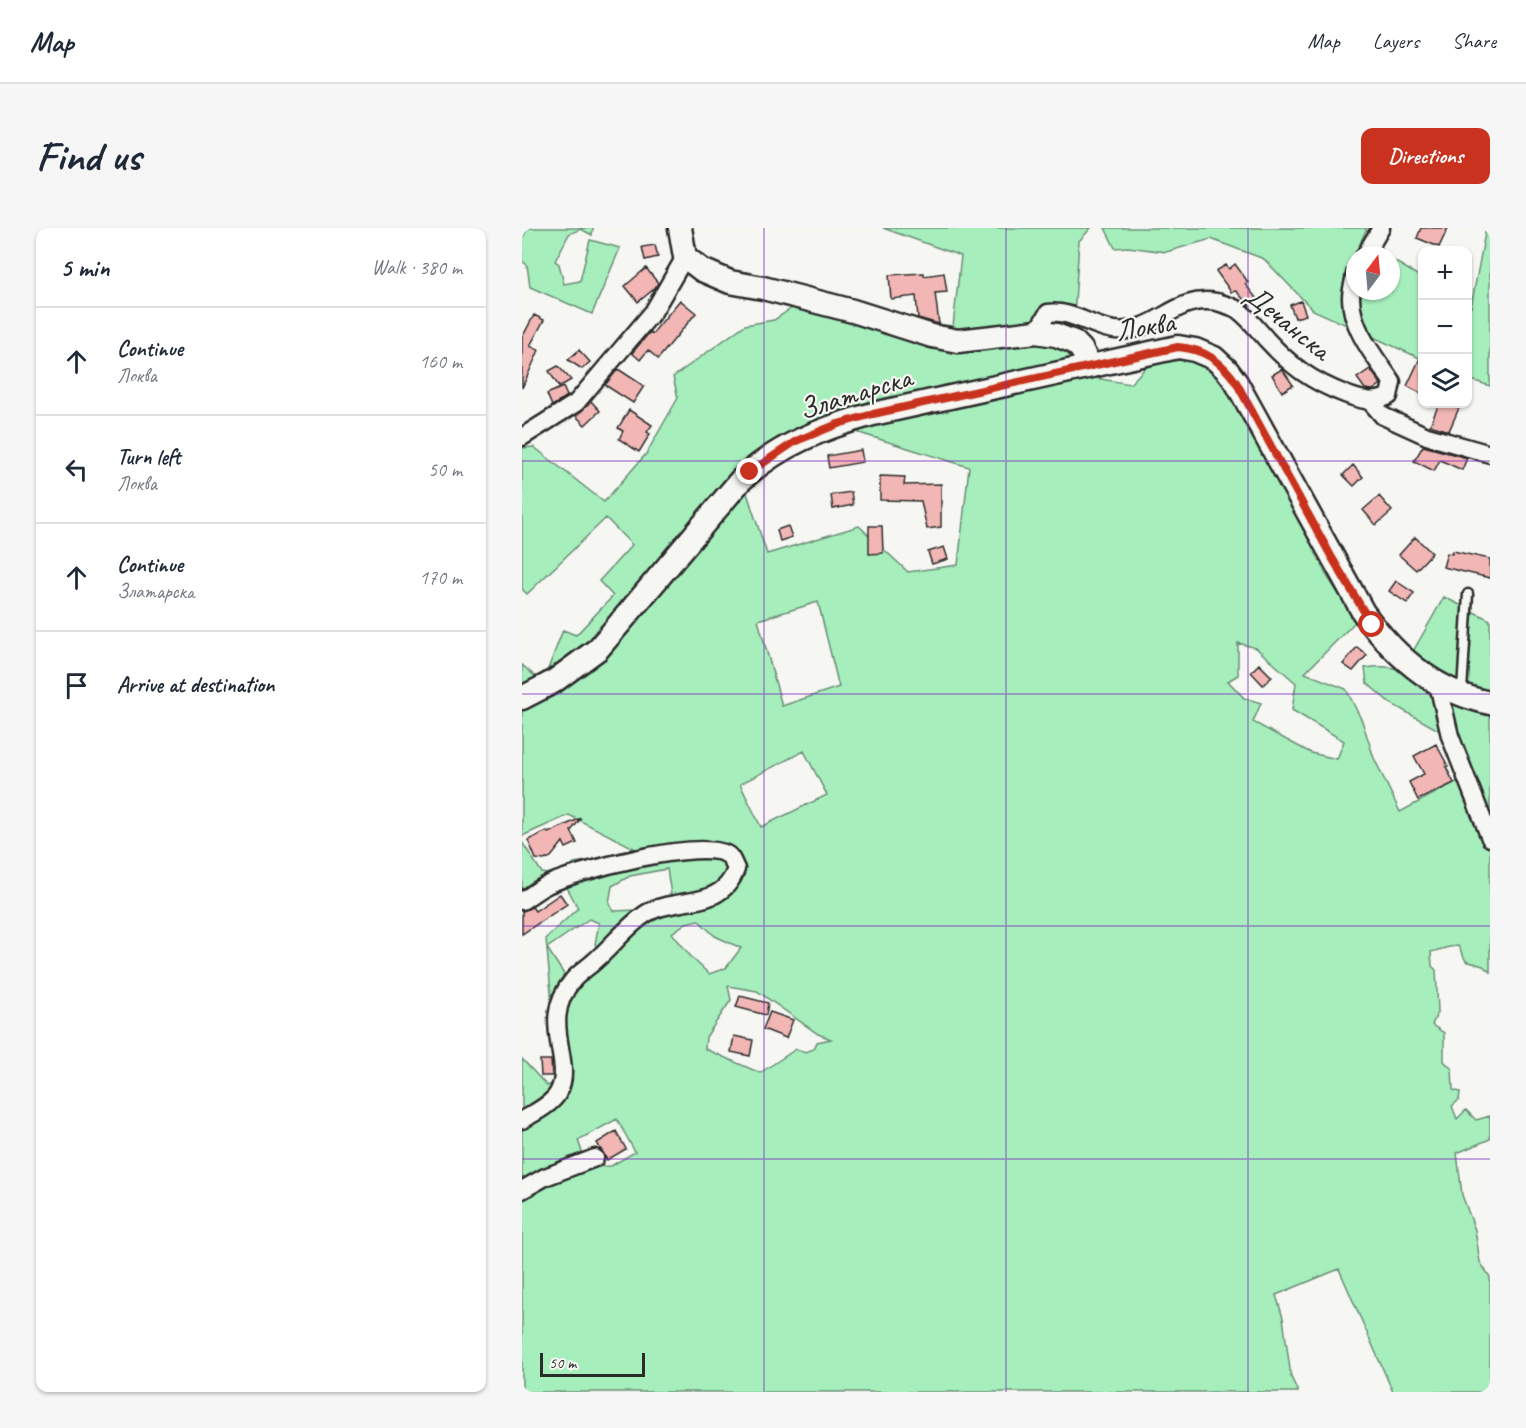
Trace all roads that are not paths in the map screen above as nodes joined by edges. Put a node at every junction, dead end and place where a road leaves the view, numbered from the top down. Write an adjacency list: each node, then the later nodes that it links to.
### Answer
1 (680, 228): 4 (main road)
2 (1382, 228): 3 (street)
3 (1371, 246)
4 (685, 257): 6 (main road, Локва); 9 (street)
5 (1351, 300): 8 (street, Дечанска)
6 (1036, 332): 7 (main road, Локва); 8 (street, Дечанска)
7 (1090, 365): 12 (main road, Локва); 14 (main road, Златарска)
8 (1370, 401): 10 (street)
9 (522, 437)
10 (1490, 454)
11 (1468, 594): 13 (lane)
12 (1438, 684): 13 (main road, Локва); 16 (street)
13 (1462, 695): 15 (main road, Локва)
14 (522, 698)
15 (1490, 703)
16 (1490, 838)
17 (522, 901): 18 (street)
18 (522, 1120)
19 (595, 1158): 20 (street)
20 (522, 1190)

